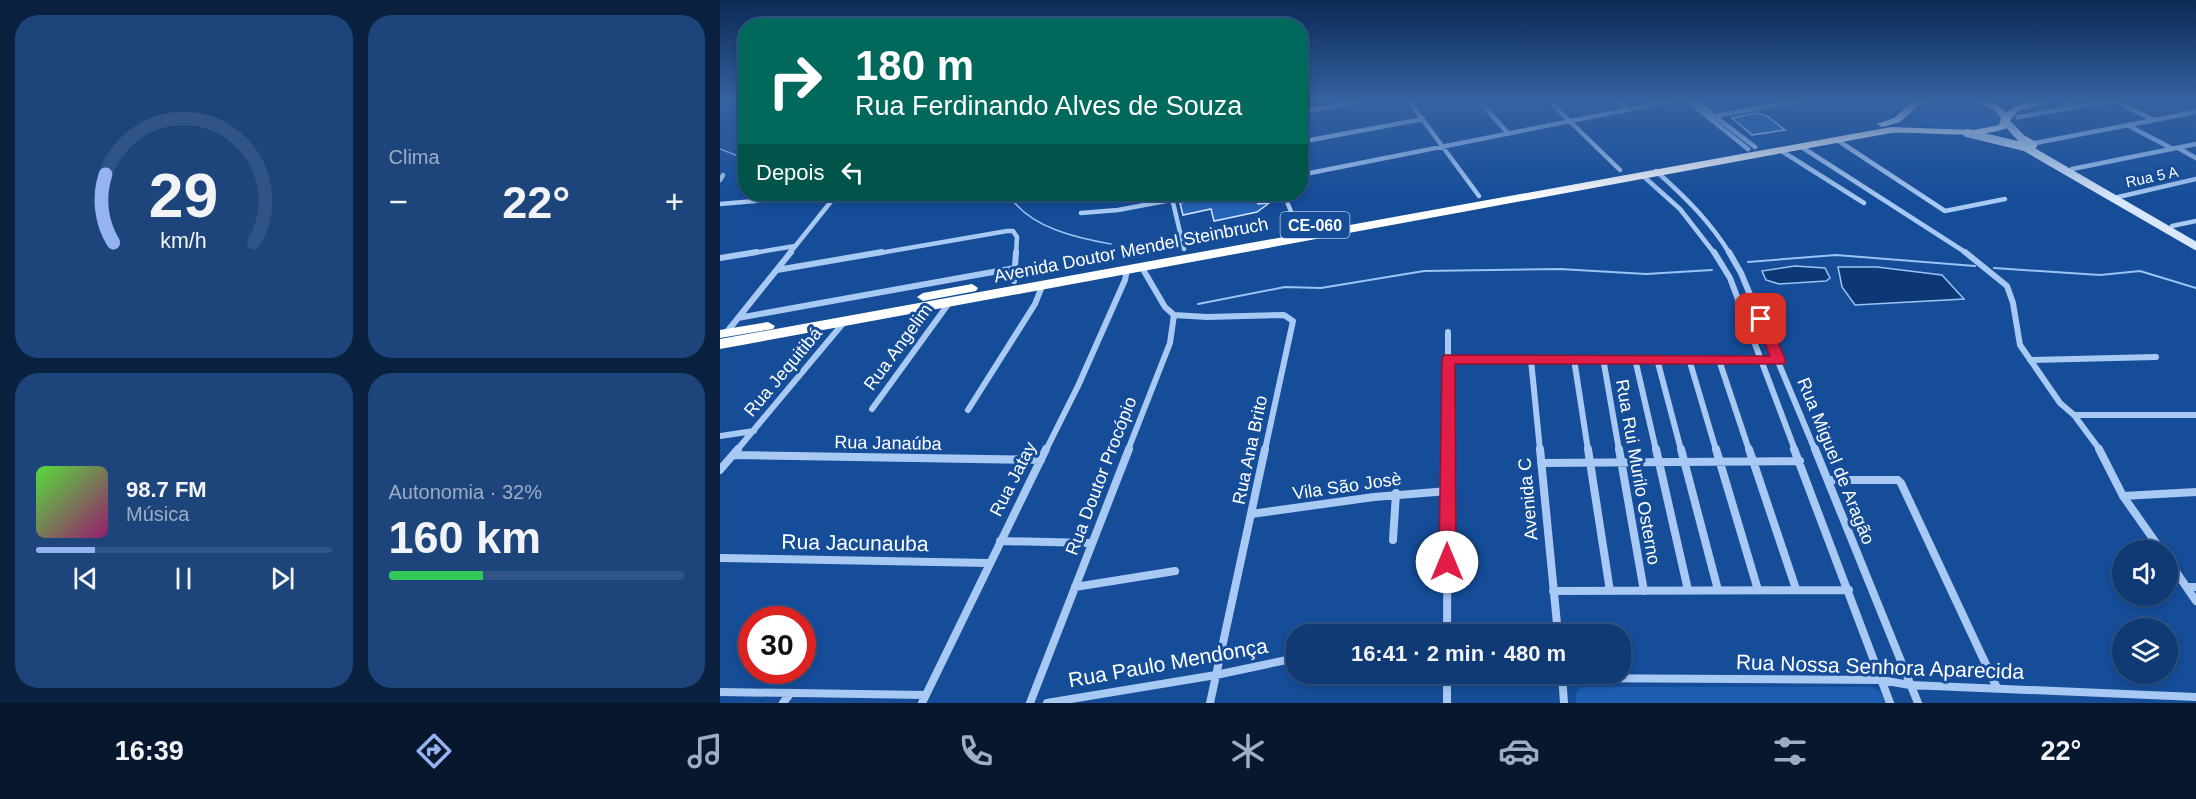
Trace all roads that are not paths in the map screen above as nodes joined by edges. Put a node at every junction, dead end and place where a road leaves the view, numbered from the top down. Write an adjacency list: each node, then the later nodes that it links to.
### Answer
1 (1344, 134): 14 (street)
2 (1434, 134): 17 (street)
3 (1499, 134): 17 (street)
4 (1583, 134): 24 (street)
5 (1732, 134): 19 (street)
6 (1736, 134): 19 (street)
7 (1831, 134): 19 (highway, Avenida Doutor Mendel Steinbruch / CE-060)
8 (1874, 134): 13 (highway, Avenida Doutor Mendel Steinbruch / CE-060)
9 (1967, 134): 30 (street)
10 (2020, 134): 15 (street)
11 (2085, 134): 15 (street)
12 (2144, 134): 20 (street)
13 (1837, 140): 18 (highway, Avenida Doutor Mendel Steinbruch / CE-060); 31 (street)
14 (1308, 141)
15 (2030, 144): 23 (street)
16 (2196, 144): 20 (street)
17 (1443, 146): 26 (street); 29 (street)
18 (1800, 146): 21 (highway, Avenida Doutor Mendel Steinbruch / CE-060); 72 (street)
19 (1752, 148): 24 (highway, Avenida Doutor Mendel Steinbruch / CE-060)
20 (2175, 149): 22 (street); 23 (street)
21 (1780, 150): 25 (highway, Avenida Doutor Mendel Steinbruch / CE-060); 37 (street)
22 (2196, 158)
23 (2072, 169): 30 (street)
24 (1620, 171): 29 (highway, Avenida Doutor Mendel Steinbruch / CE-060)
25 (1656, 171): 27 (highway, Avenida Doutor Mendel Steinbruch / CE-060); 52 (street, Rua Miguel de Aragão)
26 (1308, 173)
27 (1641, 174): 48 (highway, Avenida Doutor Mendel Steinbruch / CE-060); 53 (street, Rua Miguel de Aragão)
28 (2196, 179): 30 (street, Rua 5 A)
29 (1479, 196): 42 (highway, Avenida Doutor Mendel Steinbruch / CE-060)
30 (2117, 197): 41 (street); 45 (street)
31 (2005, 198)
32 (755, 201): 38 (street)
33 (831, 201): 44 (street)
34 (1153, 201): 39 (street)
35 (1173, 201): 46 (street)
36 (1287, 201): 42 (street)
37 (1864, 203)
38 (720, 204)
39 (1081, 213)
40 (2196, 221): 41 (street)
41 (2172, 226): 43 (street)
42 (1298, 229): 46 (highway, Avenida Doutor Mendel Steinbruch / CE-060)
43 (2196, 239)
44 (795, 246): 47 (street); 51 (street)
45 (2196, 246)
46 (1184, 249): 54 (highway, Avenida Doutor Mendel Steinbruch / CE-060)
47 (720, 258)
48 (1141, 266): 50 (highway, Avenida Doutor Mendel Steinbruch / CE-060); 57 (street)
49 (1015, 268): 51 (street); 54 (street); 58 (street)
50 (1127, 268): 55 (highway, Avenida Doutor Mendel Steinbruch / CE-060); 81 (street, Rua Jatay)
51 (777, 270): 58 (street)
52 (1743, 277): 53 (street); 73 (street, Rua Miguel de Aragão)
53 (1730, 278): 71 (street, Rua Miguel de Aragão)
54 (1014, 280): 61 (highway, Avenida Doutor Mendel Steinbruch / CE-060)
55 (1043, 284): 56 (highway, Avenida Doutor Mendel Steinbruch / CE-060); 75 (street)
56 (949, 302): 59 (highway, Avenida Doutor Mendel Steinbruch / CE-060); 74 (street, Rua Angelim)
57 (1174, 315): 96 (street, Rua Ana Brito); 100 (street, Rua Doutor Procópio)
58 (738, 318): 61 (street)
59 (846, 321): 61 (highway, Avenida Doutor Mendel Steinbruch / CE-060); 78 (street, Rua Jequitibá)
60 (1448, 332): 64 (street)
61 (722, 337)
62 (2156, 357): 72 (street)
63 (1603, 358): 65 (street); 66 (street); 82 (street, Rua Rui Murilo Osterno)
64 (1448, 359): 69 (street); 92 (street)
65 (1574, 359): 69 (street); 84 (street)
66 (1635, 359): 67 (street); 85 (street)
67 (1657, 359): 68 (street); 86 (street)
68 (1689, 359): 70 (street); 87 (street)
69 (1531, 360): 89 (street, Avenida C)
70 (1719, 360): 71 (street); 88 (street)
71 (1762, 360): 73 (street); 83 (street, Rua Miguel de Aragão)
72 (2030, 360): 76 (street)
73 (1779, 361): 91 (street, Rua Miguel de Aragão)
74 (872, 409)
75 (968, 410)
76 (2074, 415): 77 (street); 95 (street)
77 (2196, 415)
78 (754, 430): 79 (street); 80 (street, Rua Jequitibá)
79 (720, 436)
80 (734, 455): 81 (street, Rua Janaúba); 90 (street, Rua Jequitibá)
81 (1041, 460): 99 (street, Rua Jatay)
82 (1623, 461): 84 (street); 85 (street); 115 (street, Rua Rui Murilo Osterno)
83 (1800, 461): 88 (street); 112 (street, Rua Miguel de Aragão)
84 (1590, 462): 89 (street); 114 (street)
85 (1658, 462): 86 (street); 108 (street)
86 (1683, 462): 87 (street); 109 (street)
87 (1720, 462): 88 (street); 110 (street)
88 (1754, 462): 111 (street)
89 (1541, 463): 113 (street, Avenida C)
90 (720, 470)
91 (1828, 480): 125 (street, Rua Miguel de Aragão); 126 (street)
92 (1448, 490): 94 (street, Vila São Josè); 117 (street)
93 (2196, 492): 95 (street)
94 (1396, 493): 96 (street, Vila São Josè); 97 (street)
95 (2123, 496): 98 (street)
96 (1251, 514): 120 (street, Rua Ana Brito)
97 (1393, 540)
98 (2154, 540)
99 (1000, 541): 100 (street); 102 (street, Rua Jatay)
100 (1091, 543): 105 (street, Rua Doutor Procópio)
101 (720, 558): 102 (street, Rua Jacunauba)
102 (989, 563): 130 (street, Rua Jatay)
103 (1175, 571): 105 (street)
104 (2178, 574): 106 (street)
105 (1075, 587): 131 (street, Rua Doutor Procópio)
106 (2187, 587): 107 (street); 116 (street)
107 (2196, 587)
108 (1689, 590): 109 (street); 115 (street)
109 (1718, 590): 110 (street)
110 (1758, 590): 111 (street)
111 (1796, 590): 112 (street)
112 (1849, 590): 122 (street, Rua Miguel de Aragão)
113 (1554, 591): 114 (street); 118 (street, Avenida C)
114 (1610, 591): 115 (street)
115 (1644, 591)
116 (2196, 601)
117 (1447, 624)
118 (1557, 624)
119 (1286, 660): 120 (street, Rua Paulo Mendonça)
120 (1216, 675): 132 (street, Rua Paulo Mendonça); 133 (street, Rua Ana Brito)
121 (1631, 677): 122 (street, Rua Nossa Senhora Aparecida)
122 (1881, 680): 125 (street, Rua Nossa Senhora Aparecida); 136 (street, Rua Miguel de Aragão)
123 (1447, 684): 134 (street)
124 (1563, 684): 135 (street)
125 (1910, 685): 126 (street, Rua Nossa Senhora Aparecida); 137 (street, Rua Miguel de Aragão)
126 (1996, 688): 128 (street, Rua Nossa Senhora Aparecida)
127 (720, 692): 129 (street)
128 (2196, 697)
129 (786, 699): 130 (street)
130 (924, 699)
131 (1030, 703)
132 (1047, 703)
133 (1210, 703)
134 (1448, 703)
135 (1564, 703)
136 (1890, 703)
137 (1917, 703)

